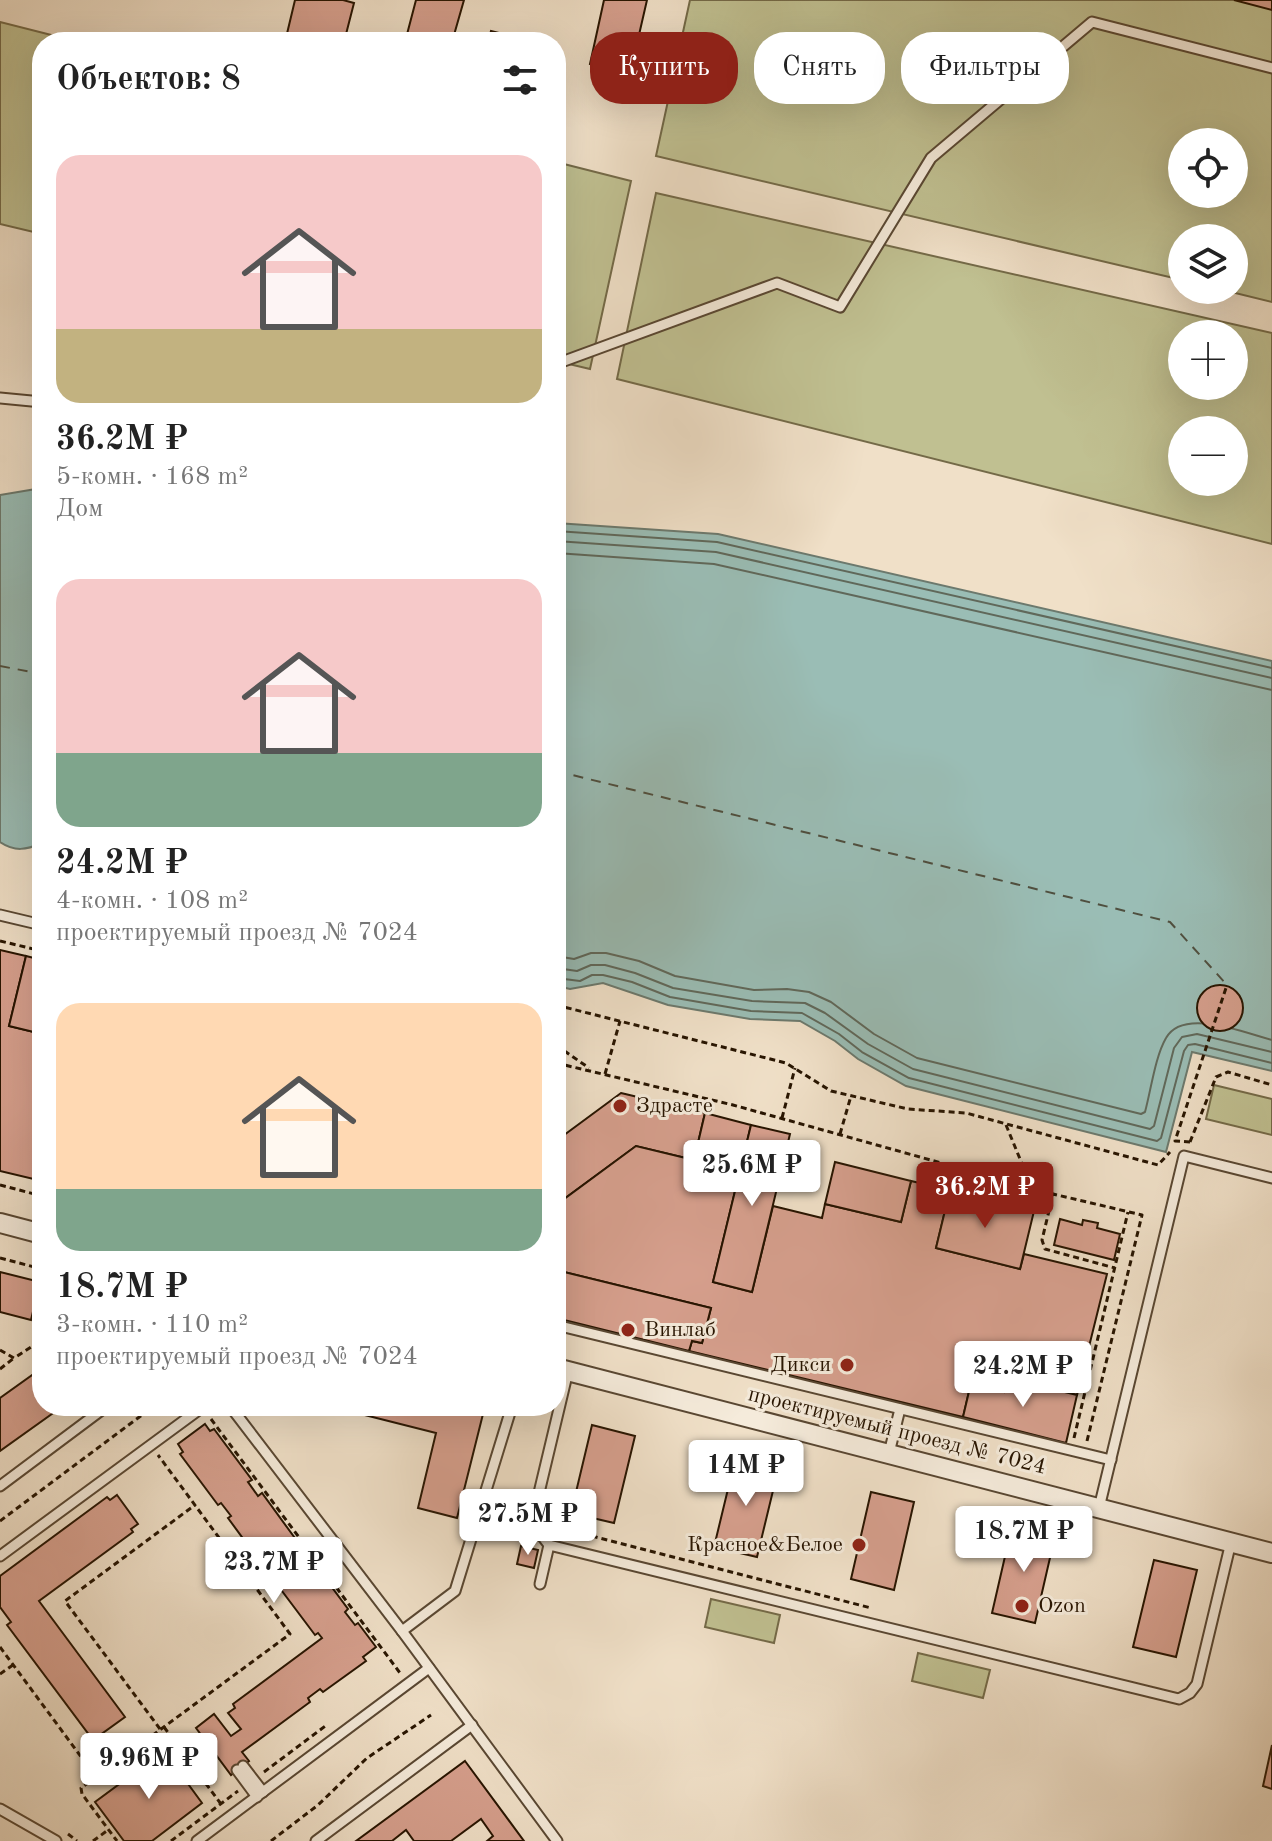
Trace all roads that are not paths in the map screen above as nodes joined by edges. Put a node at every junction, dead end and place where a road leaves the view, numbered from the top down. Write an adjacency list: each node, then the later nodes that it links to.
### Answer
1 (1272, 68): 2 (lane)
2 (566, 360)
3 (0, 398): 4 (lane)
4 (32, 401)
5 (0, 915): 6 (lane)
6 (32, 923)
7 (1272, 1178): 19 (lane)
8 (0, 1223): 9 (street)
9 (32, 1231)
10 (566, 1327): 12 (lane)
11 (566, 1370): 18 (street, проектируемый проезд № 7024)
12 (900, 1409): 18 (lane); 19 (lane)
13 (94, 1416): 20 (lane)
14 (191, 1416): 25 (lane)
15 (238, 1416): 27 (lane)
16 (509, 1416): 27 (lane)
17 (553, 1416): 23 (lane)
18 (889, 1453): 21 (street, проектируемый проезд № 7024)
19 (1111, 1460): 21 (lane)
20 (0, 1486)
21 (1099, 1508): 22 (street, проектируемый проезд № 7024)
22 (1231, 1542): 23 (lane); 24 (street, проектируемый проезд № 7024)
23 (549, 1545): 26 (lane)
24 (1272, 1553)
25 (0, 1556)
26 (540, 1584)
27 (402, 1631): 28 (lane)
28 (429, 1668): 29 (lane); 31 (lane)
29 (472, 1725): 35 (lane); 36 (lane)
30 (240, 1768): 31 (lane)
31 (260, 1794): 34 (lane)
32 (0, 1809): 33 (lane)
33 (56, 1841)
34 (197, 1841)
35 (316, 1841)
36 (557, 1841)

